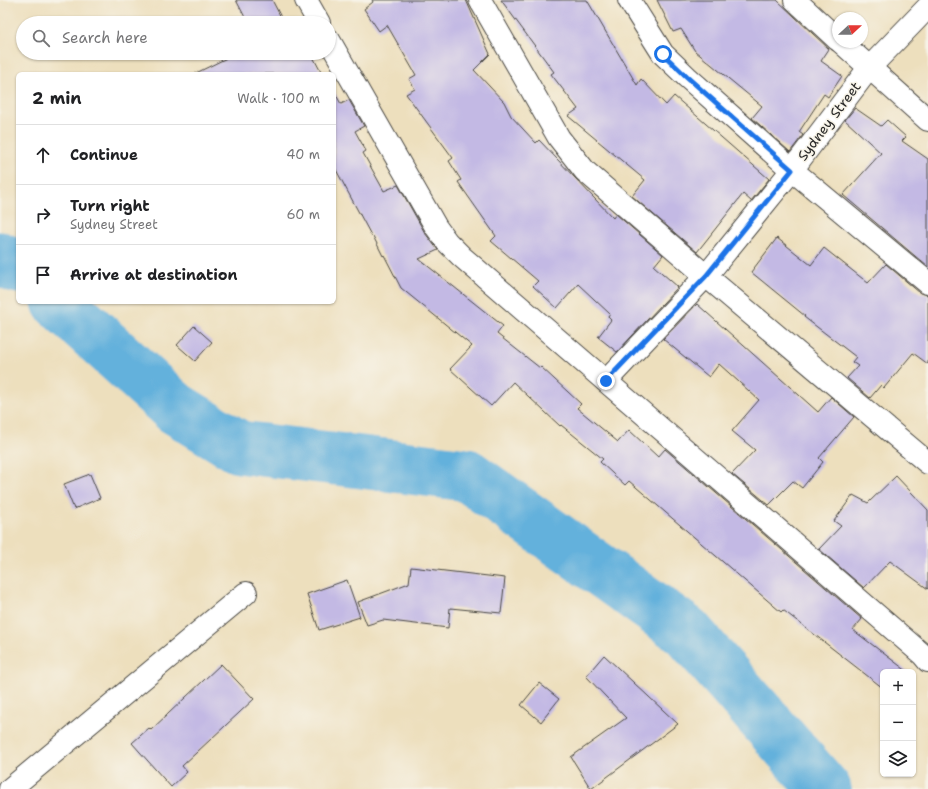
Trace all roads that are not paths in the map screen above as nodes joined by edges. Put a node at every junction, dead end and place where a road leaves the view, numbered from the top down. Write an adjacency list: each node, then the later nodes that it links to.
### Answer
1 (306, 0): 6 (street)
2 (480, 0): 13 (street)
3 (629, 0): 12 (street)
4 (795, 0): 7 (street)
5 (928, 7): 10 (street, Sydney Street)
6 (315, 16)
7 (832, 34)
8 (846, 48): 10 (street)
9 (336, 52): 15 (street)
10 (868, 68): 11 (street); 12 (street, Sydney Street)
11 (928, 120)
12 (792, 170): 13 (street, Sydney Street); 14 (street)
13 (706, 276): 15 (street, Sydney Street); 16 (street)
14 (928, 283)
15 (606, 381): 18 (street)
16 (928, 463)
17 (246, 593): 19 (street)
18 (928, 661)
19 (10, 789)

